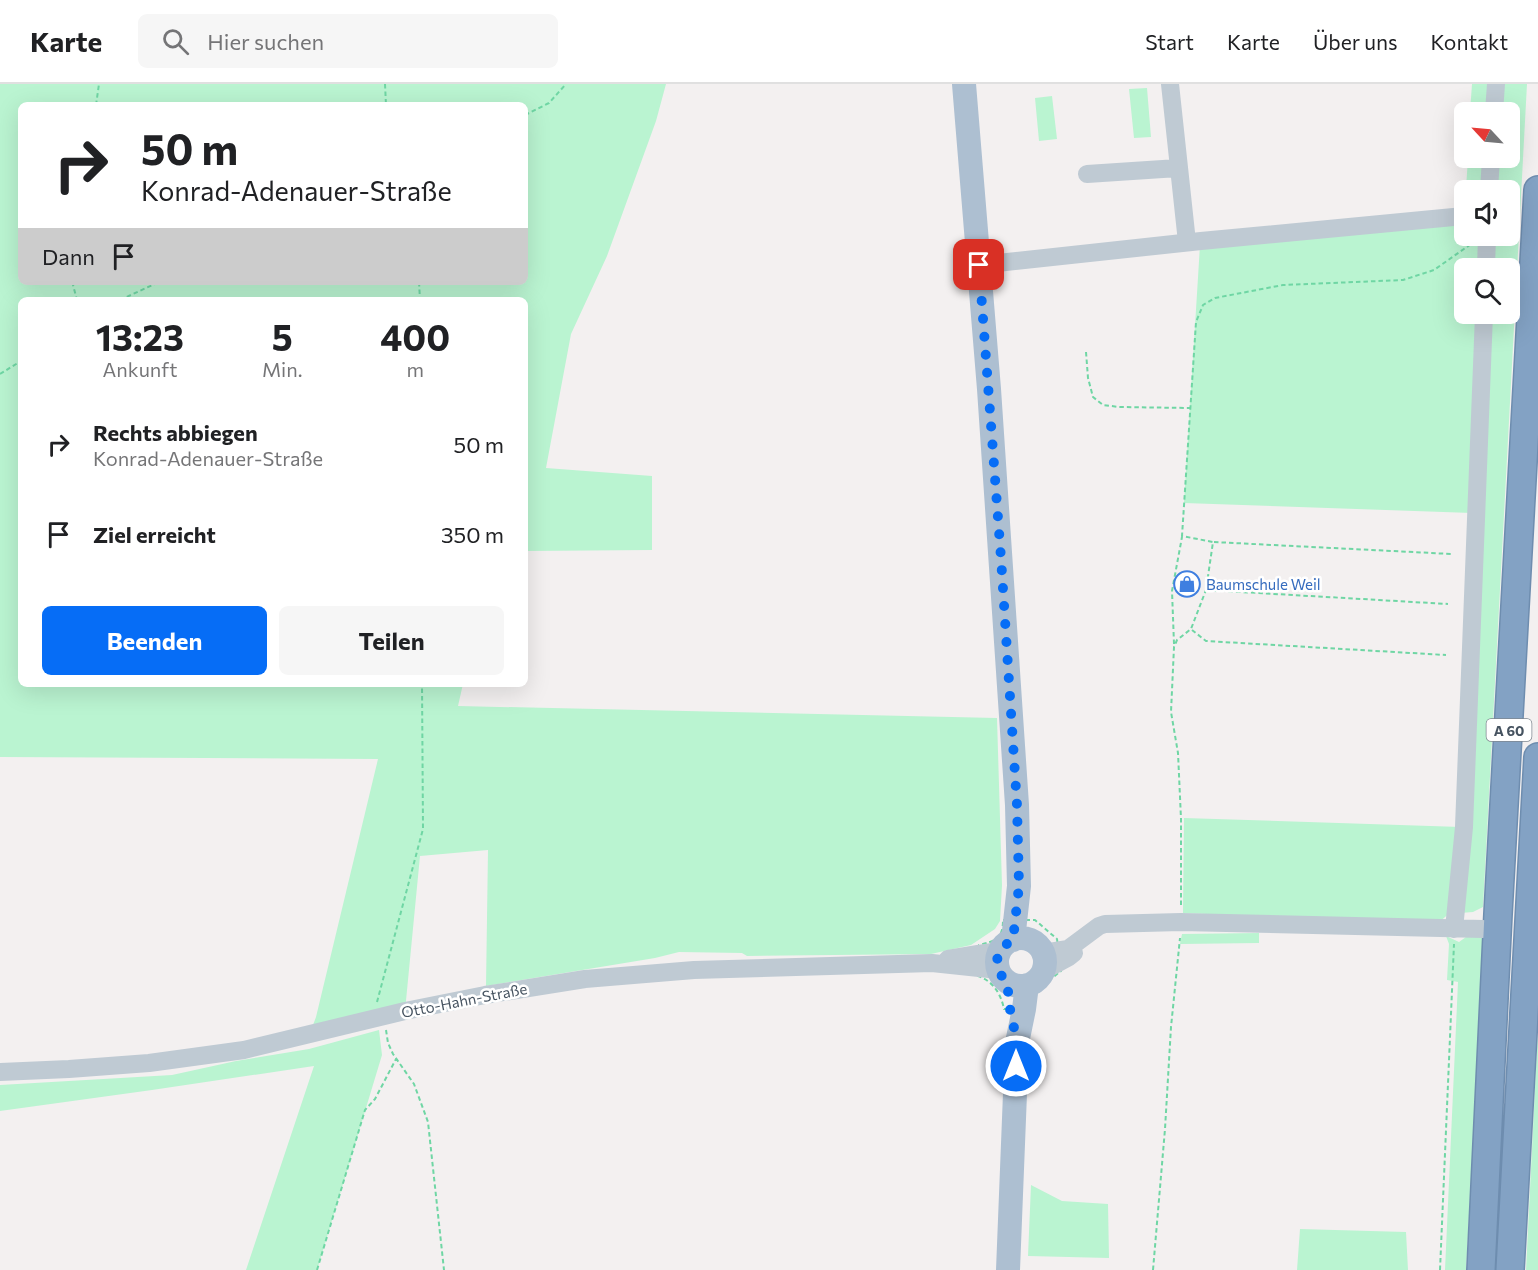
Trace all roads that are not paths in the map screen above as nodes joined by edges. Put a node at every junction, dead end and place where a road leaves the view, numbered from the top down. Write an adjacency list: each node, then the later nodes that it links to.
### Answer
1 (964, 84): 10 (main road)
2 (1170, 84): 5 (street)
3 (1496, 84): 4 (street)
4 (1495, 102)
5 (1178, 168): 6 (street); 9 (street)
6 (1087, 174)
7 (1538, 190): 18 (highway, A 60)
8 (1454, 217): 9 (street)
9 (1186, 242): 10 (street)
10 (979, 265): 15 (main road)
11 (1484, 324): 13 (street)
12 (1538, 757): 19 (highway, A 60)
13 (1454, 929): 14 (street); 15 (street)
14 (1483, 929)
15 (1020, 957): 16 (street, Otto-Hahn-Straße); 17 (main road)
16 (0, 1072)
17 (1008, 1270)
18 (1481, 1270)
19 (1510, 1270)

